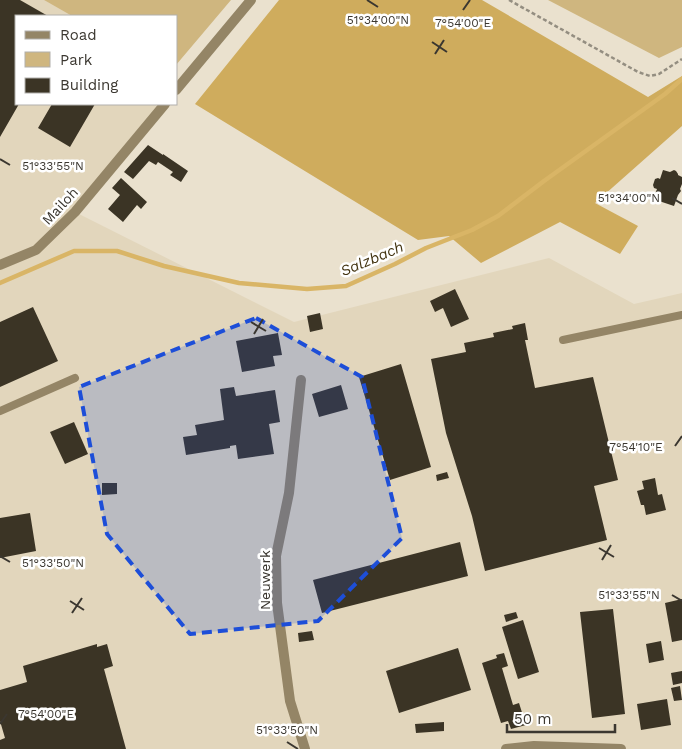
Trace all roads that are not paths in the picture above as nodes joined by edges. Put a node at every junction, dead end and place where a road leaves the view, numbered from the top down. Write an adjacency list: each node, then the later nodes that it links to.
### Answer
1 (251, 0): 2 (street)
2 (178, 88)
3 (164, 105): 4 (street, Mailoh)
4 (0, 265)
5 (682, 315): 6 (lane)
6 (563, 340)
7 (75, 378): 9 (lane)
8 (301, 380): 10 (street, Neuwerk)
9 (0, 411)
10 (305, 749)
11 (506, 749): 12 (street)
12 (621, 749)

